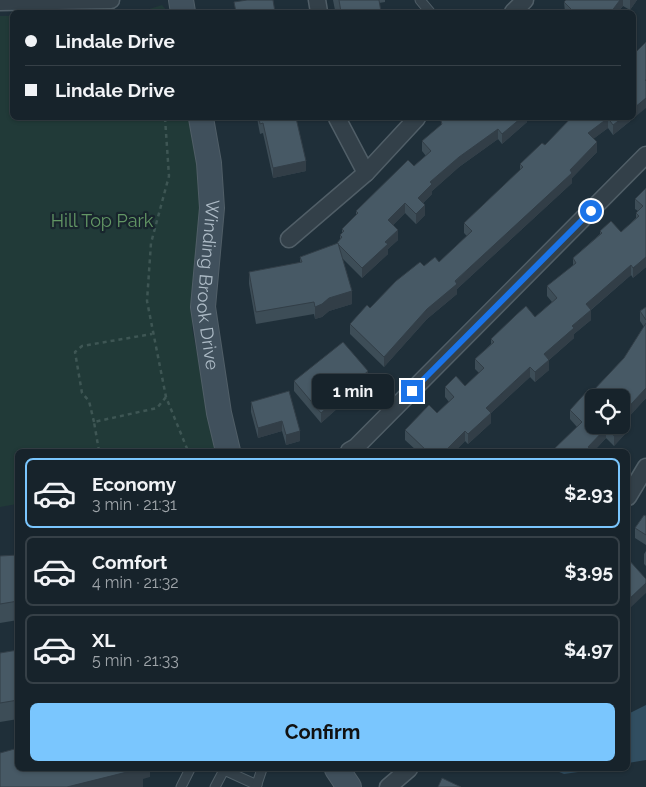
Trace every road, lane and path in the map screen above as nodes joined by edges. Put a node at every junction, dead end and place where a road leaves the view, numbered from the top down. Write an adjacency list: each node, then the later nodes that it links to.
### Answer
1 (111, 0): 4 (street)
2 (420, 0): 5 (lane)
3 (525, 0): 6 (street)
4 (0, 2)
5 (428, 10)
6 (516, 10)
7 (165, 120): 14 (path)
8 (201, 120): 19 (street, Winding Brook Drive)
9 (338, 120): 12 (street)
10 (415, 120): 12 (street)
11 (646, 155): 20 (street)
12 (366, 174): 13 (street)
13 (289, 239)
14 (152, 334): 15 (path); 16 (path)
15 (166, 397): 16 (path); 18 (path)
16 (94, 422): 17 (path)
17 (99, 449)
18 (187, 449)
19 (228, 449)
20 (355, 449)
21 (646, 467): 22 (street)
22 (630, 494)
23 (189, 771): 30 (lane)
24 (223, 771): 31 (lane)
25 (226, 771): 29 (lane)
26 (261, 771): 29 (lane)
27 (338, 771): 32 (street)
28 (407, 771): 33 (street)
29 (257, 786)
30 (181, 787)
31 (215, 787)
32 (349, 787)
33 (388, 787)

